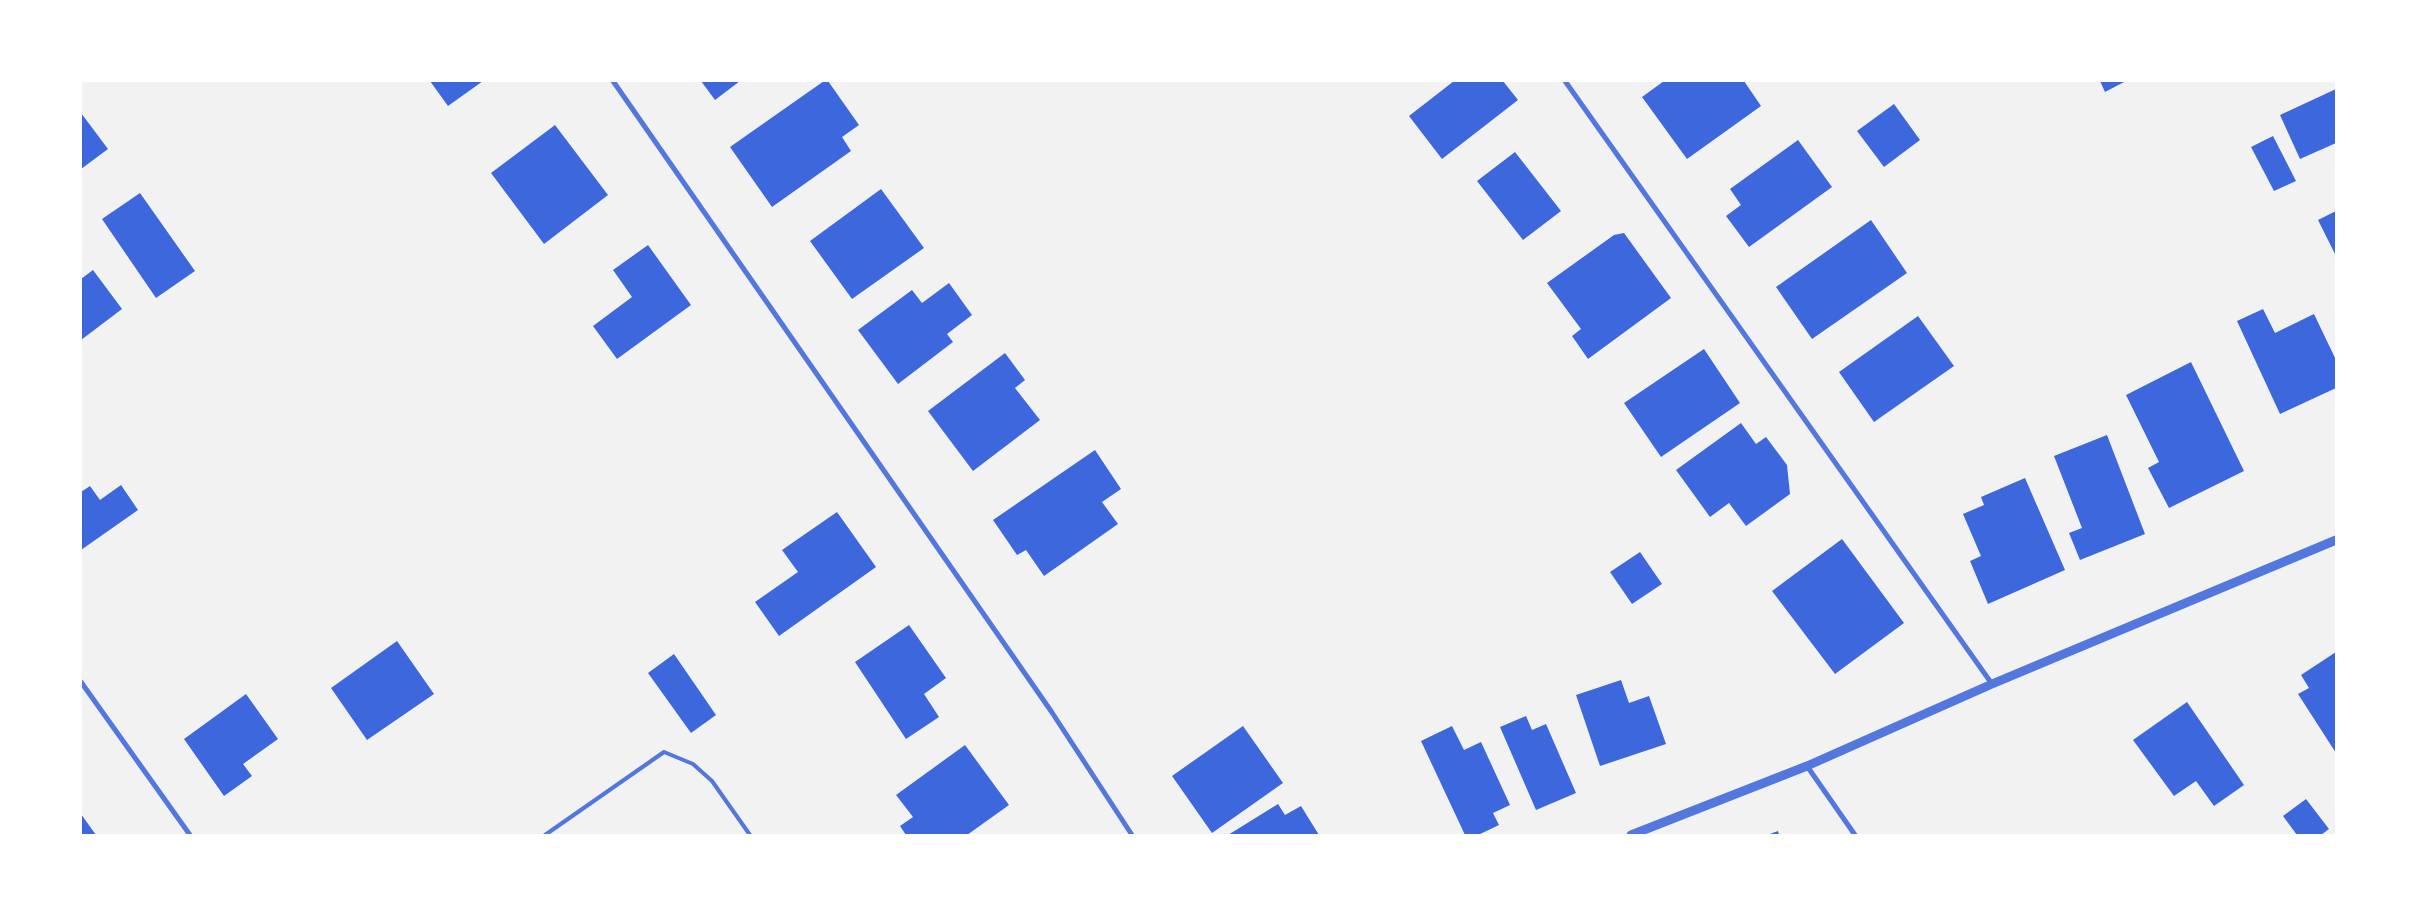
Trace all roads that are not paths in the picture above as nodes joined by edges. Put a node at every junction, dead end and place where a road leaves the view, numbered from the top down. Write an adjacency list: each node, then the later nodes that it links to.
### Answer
1 (613, 81): 10 (street)
2 (1564, 81): 5 (street)
3 (2336, 540): 5 (street)
4 (81, 682): 7 (street)
5 (1992, 684): 6 (street)
6 (1807, 766): 11 (street); 12 (street)
7 (190, 835)
8 (545, 835): 9 (lane)
9 (750, 835)
10 (1132, 835)
11 (1631, 835)
12 (1856, 835)

